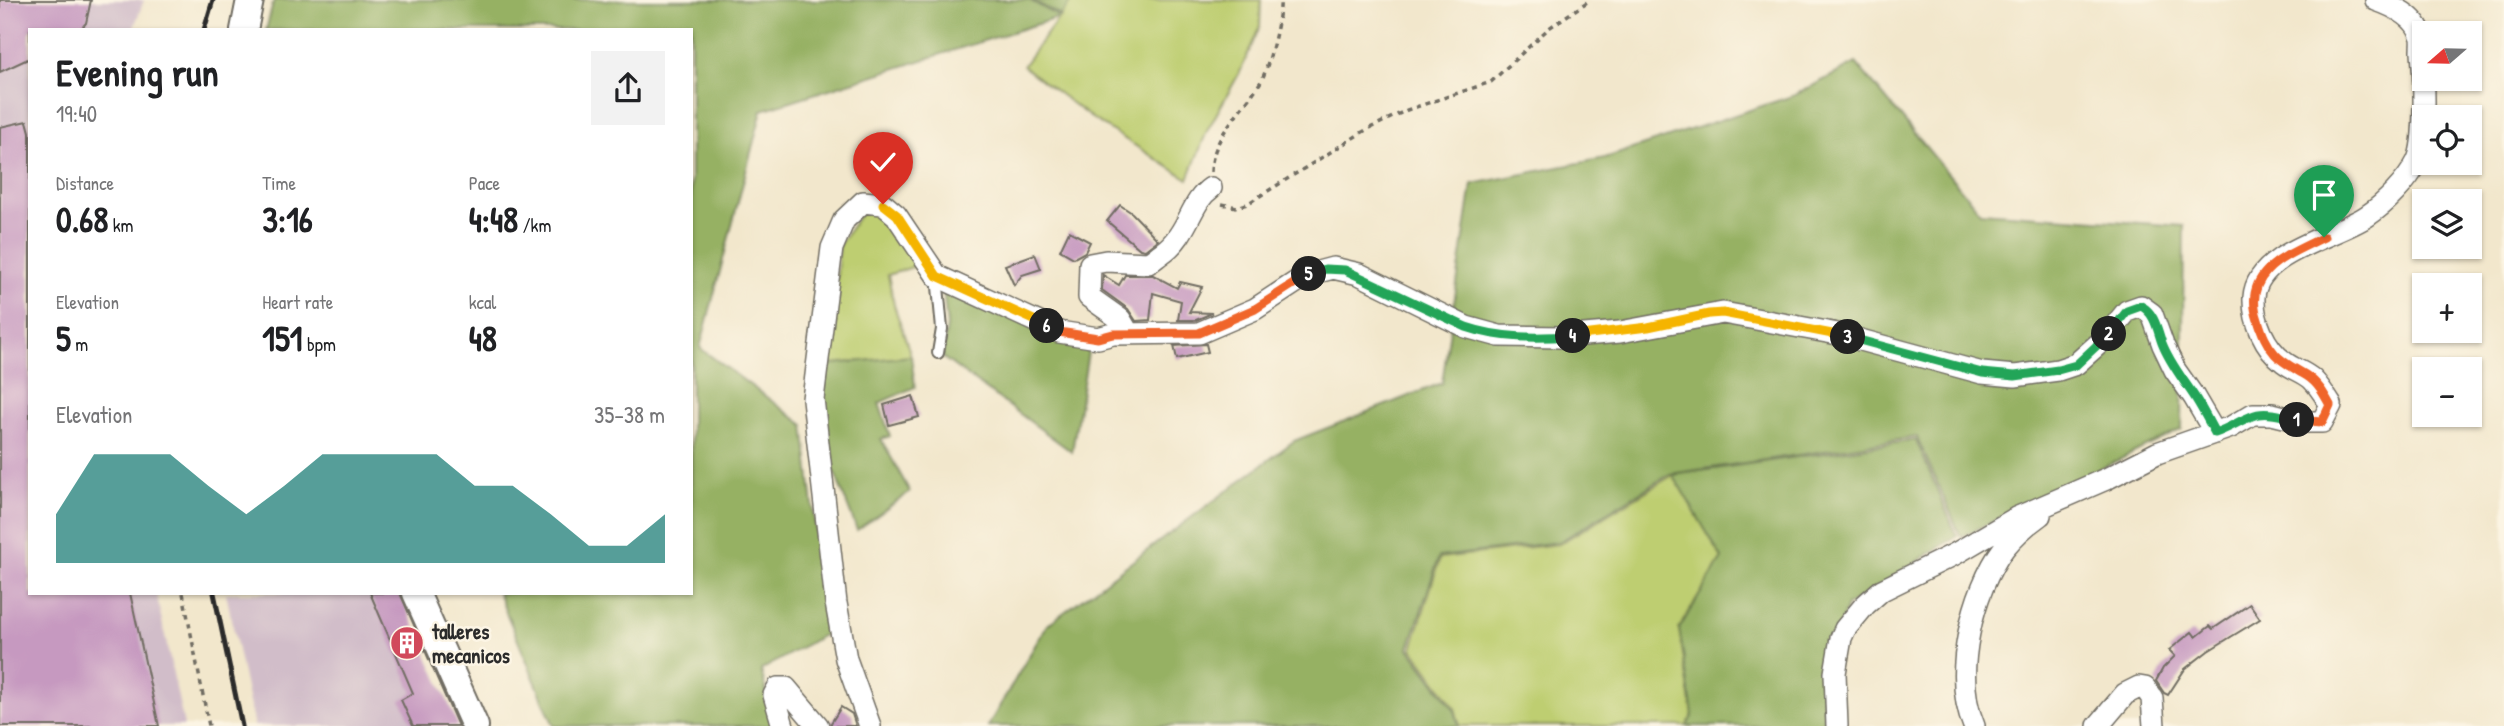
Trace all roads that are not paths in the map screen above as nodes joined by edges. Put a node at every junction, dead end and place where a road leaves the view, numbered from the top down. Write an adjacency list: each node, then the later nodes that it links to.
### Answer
1 (250, 0): 3 (street)
2 (2376, 0): 8 (street)
3 (244, 28)
4 (1211, 188): 6 (street)
5 (937, 276): 6 (street); 7 (lane); 14 (street)
6 (1129, 334): 8 (street)
7 (938, 353)
8 (2215, 433): 9 (street)
9 (2066, 496): 15 (street); 16 (street)
10 (417, 595): 11 (street)
11 (475, 726)
12 (783, 726): 13 (street)
13 (818, 726)
14 (870, 726)
15 (1837, 726)
16 (1974, 726)
17 (2098, 726): 18 (street)
18 (2154, 726)

